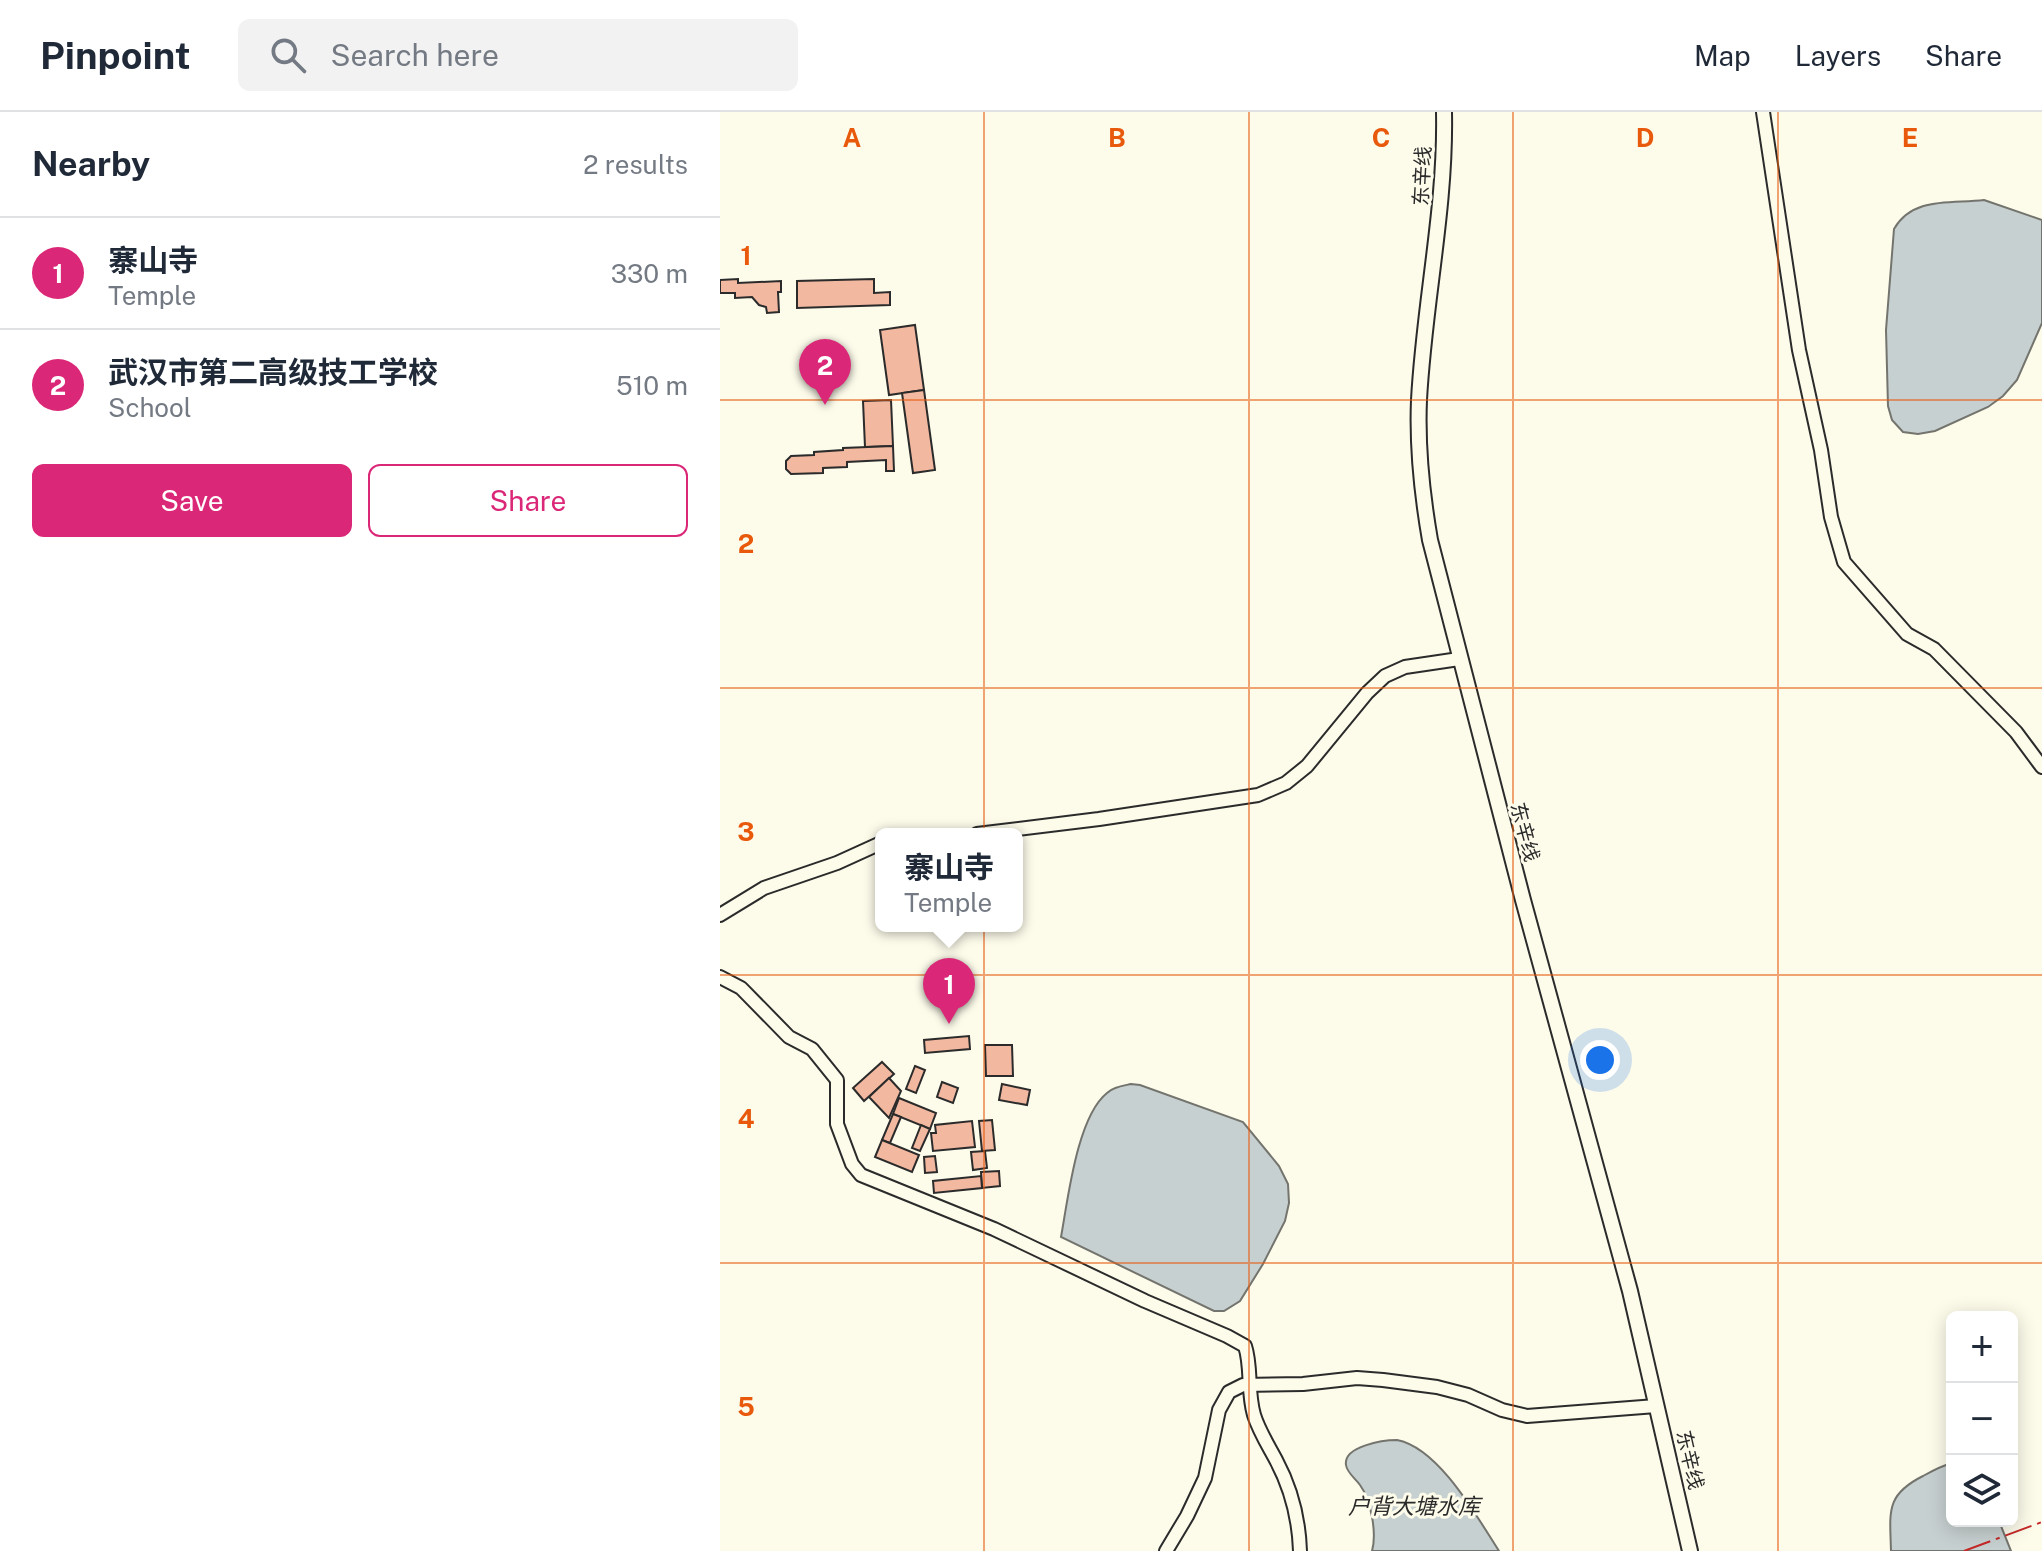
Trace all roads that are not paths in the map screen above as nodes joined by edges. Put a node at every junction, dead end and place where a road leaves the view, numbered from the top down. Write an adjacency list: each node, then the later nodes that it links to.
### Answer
1 (1444, 112): 3 (street, 东辛线)
2 (1763, 112): 4 (street)
3 (1459, 659): 5 (street); 10 (street, 东辛线)
4 (2042, 767)
5 (1023, 828)
6 (875, 846): 7 (street)
7 (720, 915)
8 (720, 977): 9 (street)
9 (1248, 1385): 10 (street); 11 (street); 12 (street)
10 (1656, 1406): 13 (street, 东辛线)
11 (1166, 1551)
12 (1300, 1551)
13 (1690, 1551)

